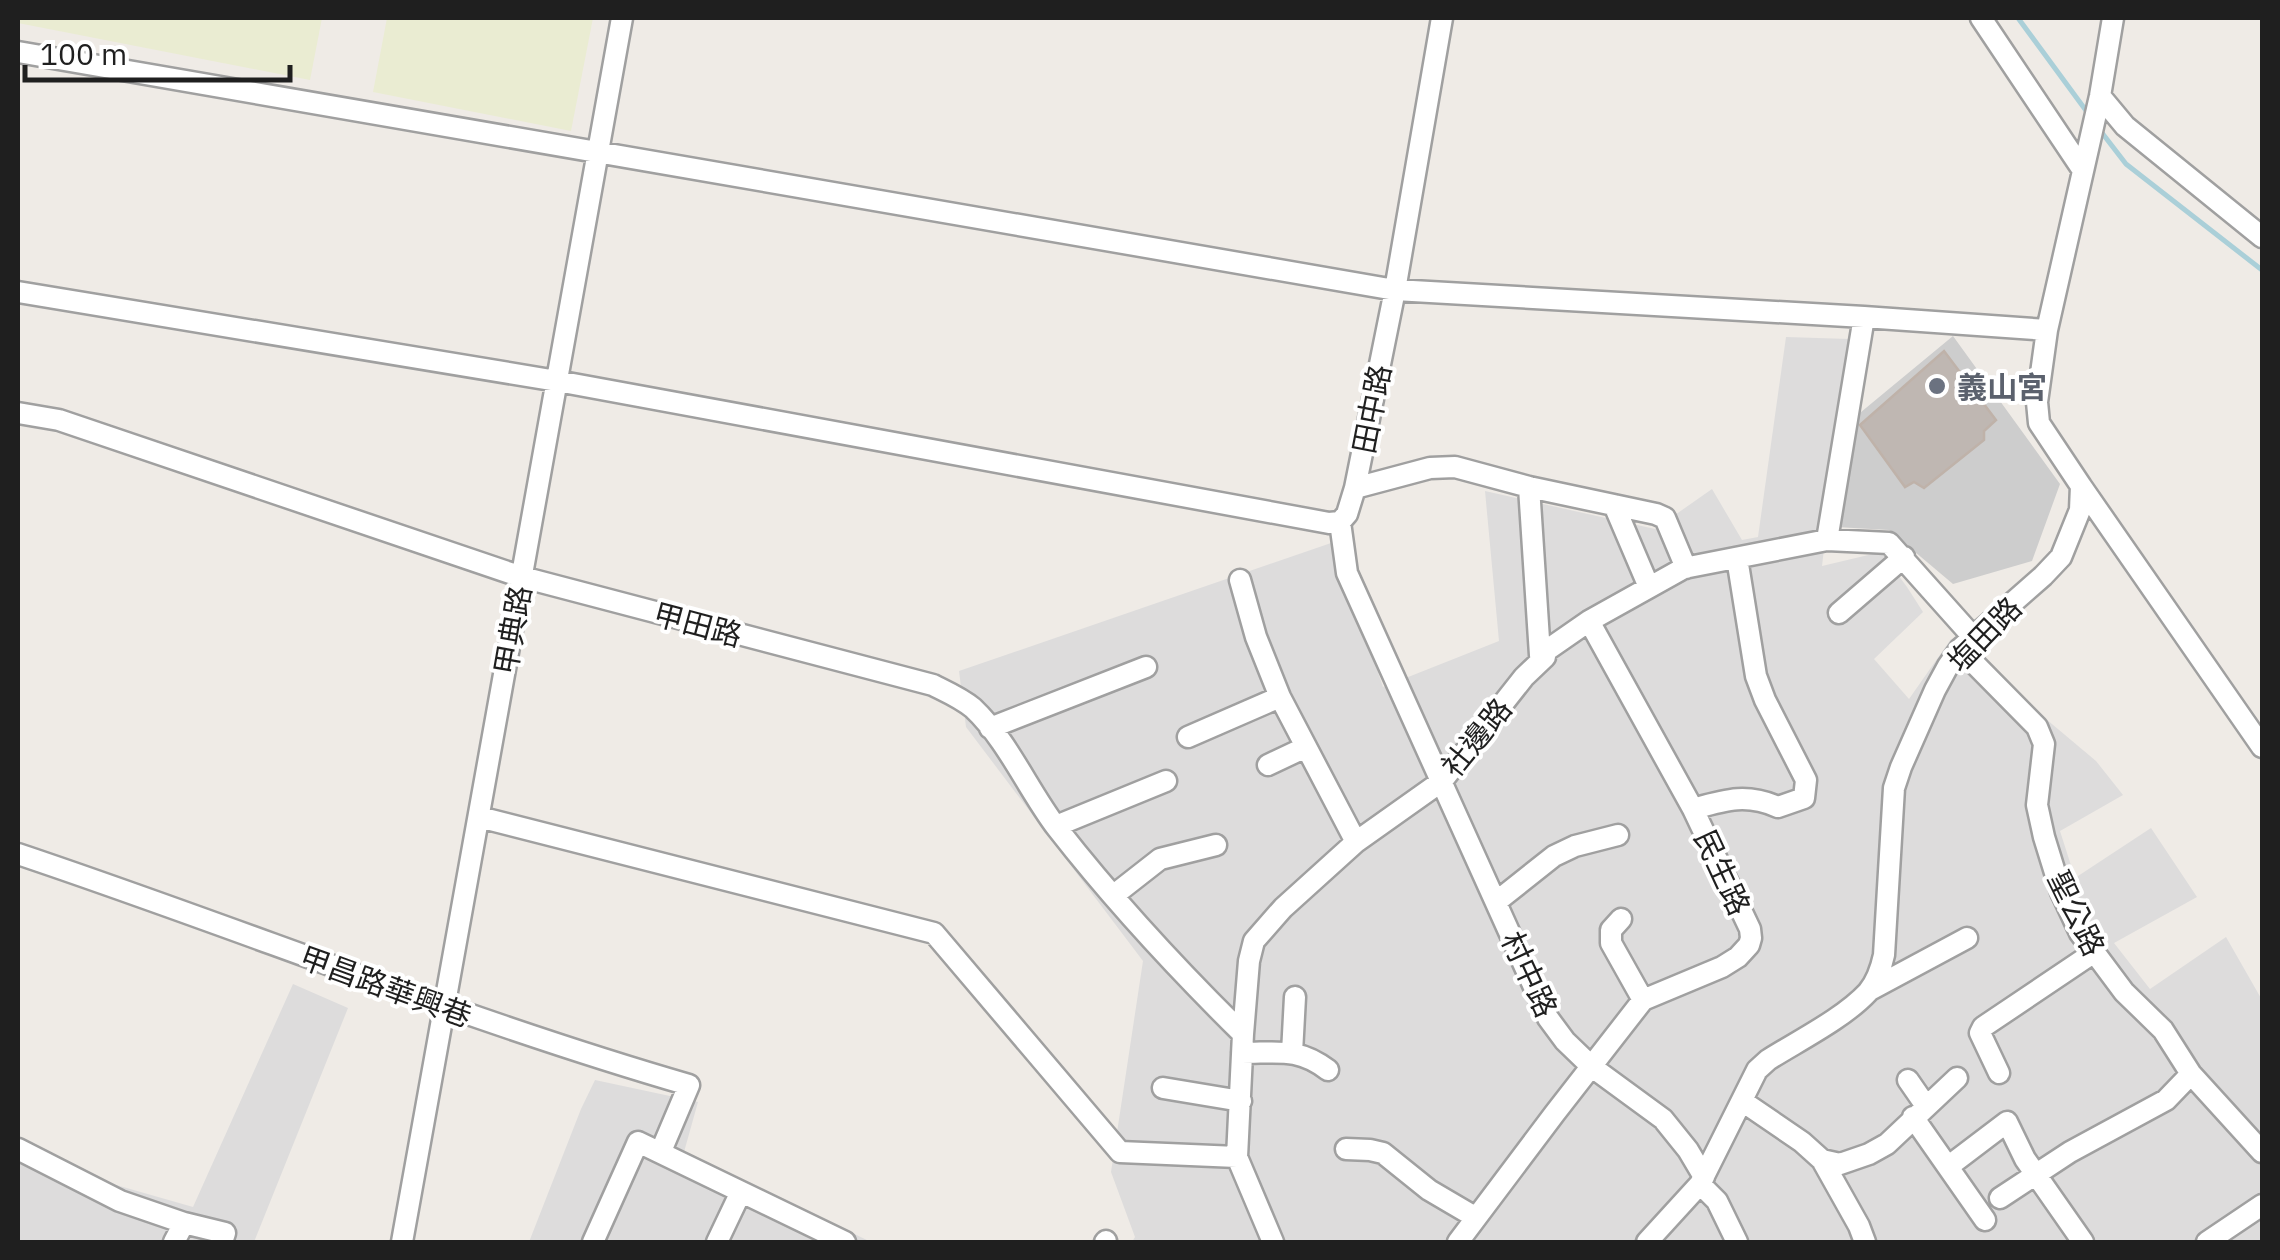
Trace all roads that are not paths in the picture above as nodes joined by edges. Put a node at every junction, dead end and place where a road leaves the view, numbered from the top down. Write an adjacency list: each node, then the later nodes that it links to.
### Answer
1 (622, 18): 7 (street, 甲典路)
2 (1442, 18): 10 (street, 田中路)
3 (1980, 18): 8 (street)
4 (2113, 18): 6 (street)
5 (18, 52): 7 (street)
6 (2097, 105): 8 (street); 9 (street)
7 (598, 151): 10 (street); 14 (street, 甲典路)
8 (2084, 160): 13 (street)
9 (2262, 237)
10 (1395, 290): 12 (street); 18 (street, 田中路)
11 (18, 292): 14 (street)
12 (1864, 317): 13 (street); 21 (street)
13 (2047, 330): 17 (street)
14 (557, 381): 20 (street); 25 (street, 甲典路)
15 (18, 413): 25 (street, 甲田路)
16 (1529, 486): 18 (street); 19 (street); 31 (street)
17 (2081, 486): 30 (street, 塩田路); 37 (street)
18 (1355, 488): 20 (street, 田中路)
19 (1614, 504): 24 (street); 27 (street)
20 (1340, 522): 40 (street)
21 (1827, 540): 22 (street, 社邊路); 23 (street, 社邊路)
22 (1736, 558): 24 (street, 社邊路); 41 (street)
23 (1904, 558): 28 (street); 30 (street, 社邊路)
24 (1686, 568): 27 (street, 社邊路)
25 (522, 577): 34 (street, 甲田路); 42 (street, 甲典路)
26 (1240, 580): 33 (street)
27 (1650, 587): 29 (street, 社邊路)
28 (1838, 613)
29 (1589, 621): 31 (street, 社邊路); 41 (street, 民生路)
30 (1966, 643): 52 (street, 聖公路); 53 (street, 塩田路)
31 (1540, 655): 40 (street, 社邊路)
32 (1146, 667): 34 (street)
33 (1280, 696): 35 (street); 36 (street)
34 (990, 728): 43 (street, 甲田路)
35 (1188, 737)
36 (1306, 747): 38 (street); 45 (street)
37 (2262, 747)
38 (1268, 765)
39 (1166, 781): 43 (street)
40 (1442, 782): 45 (street, 社邊路); 49 (street, 村中路)
41 (1693, 809): 55 (street, 民生路)
42 (479, 817): 56 (street, 甲典路); 73 (street)
43 (1056, 826): 48 (street, 甲田路)
44 (1618, 836): 49 (street)
45 (1356, 842): 57 (street, 社邊路)
46 (1216, 846): 48 (street)
47 (18, 854): 56 (street, 甲昌路華興巷)
48 (1114, 895): 57 (street, 甲田路)
49 (1496, 902): 59 (street, 村中路)
50 (1621, 919): 55 (street)
51 (1967, 938): 53 (street)
52 (2093, 953): 61 (street); 62 (street, 聖公路)
53 (1870, 990): 67 (street)
54 (1295, 997): 58 (street)
55 (1643, 1000): 59 (street, 民生路)
56 (444, 1007): 71 (street, 甲昌路華興巷); 85 (street, 甲典路)
57 (1242, 1043): 58 (street); 66 (street, 社邊路)
58 (1292, 1054): 60 (street)
59 (1592, 1066): 77 (street, 村中路); 81 (street, 民生路)
60 (1328, 1070)
61 (1998, 1073)
62 (2191, 1074): 72 (street, 聖公路); 76 (street)
63 (1956, 1078): 68 (street)
64 (1908, 1080): 68 (street)
65 (1163, 1088): 66 (street)
66 (1241, 1100): 73 (street, 社邊路)
67 (1742, 1101): 74 (street); 77 (street)
68 (1920, 1112): 74 (street); 75 (street)
69 (18, 1149): 83 (street)
70 (1346, 1149): 81 (street)
71 (662, 1151): 86 (street); 88 (street)
72 (2262, 1152)
73 (1237, 1157): 89 (street, 社邊路)
74 (1822, 1160): 93 (street)
75 (1949, 1166): 76 (street); 82 (street)
76 (2034, 1174): 78 (street); 94 (street)
77 (1702, 1180): 91 (street); 92 (street, 村中路)
78 (2000, 1198)
79 (738, 1200): 87 (street)
80 (2262, 1204): 95 (street)
81 (1475, 1217): 90 (street, 民生路)
82 (1985, 1220)
83 (179, 1233): 84 (street)
84 (222, 1242)
85 (402, 1242)
86 (593, 1242)
87 (717, 1242)
88 (846, 1242)
89 (1273, 1242)
90 (1458, 1242)
91 (1646, 1242)
92 (1737, 1242)
93 (1865, 1242)
94 (2083, 1242)
95 (2206, 1242)

